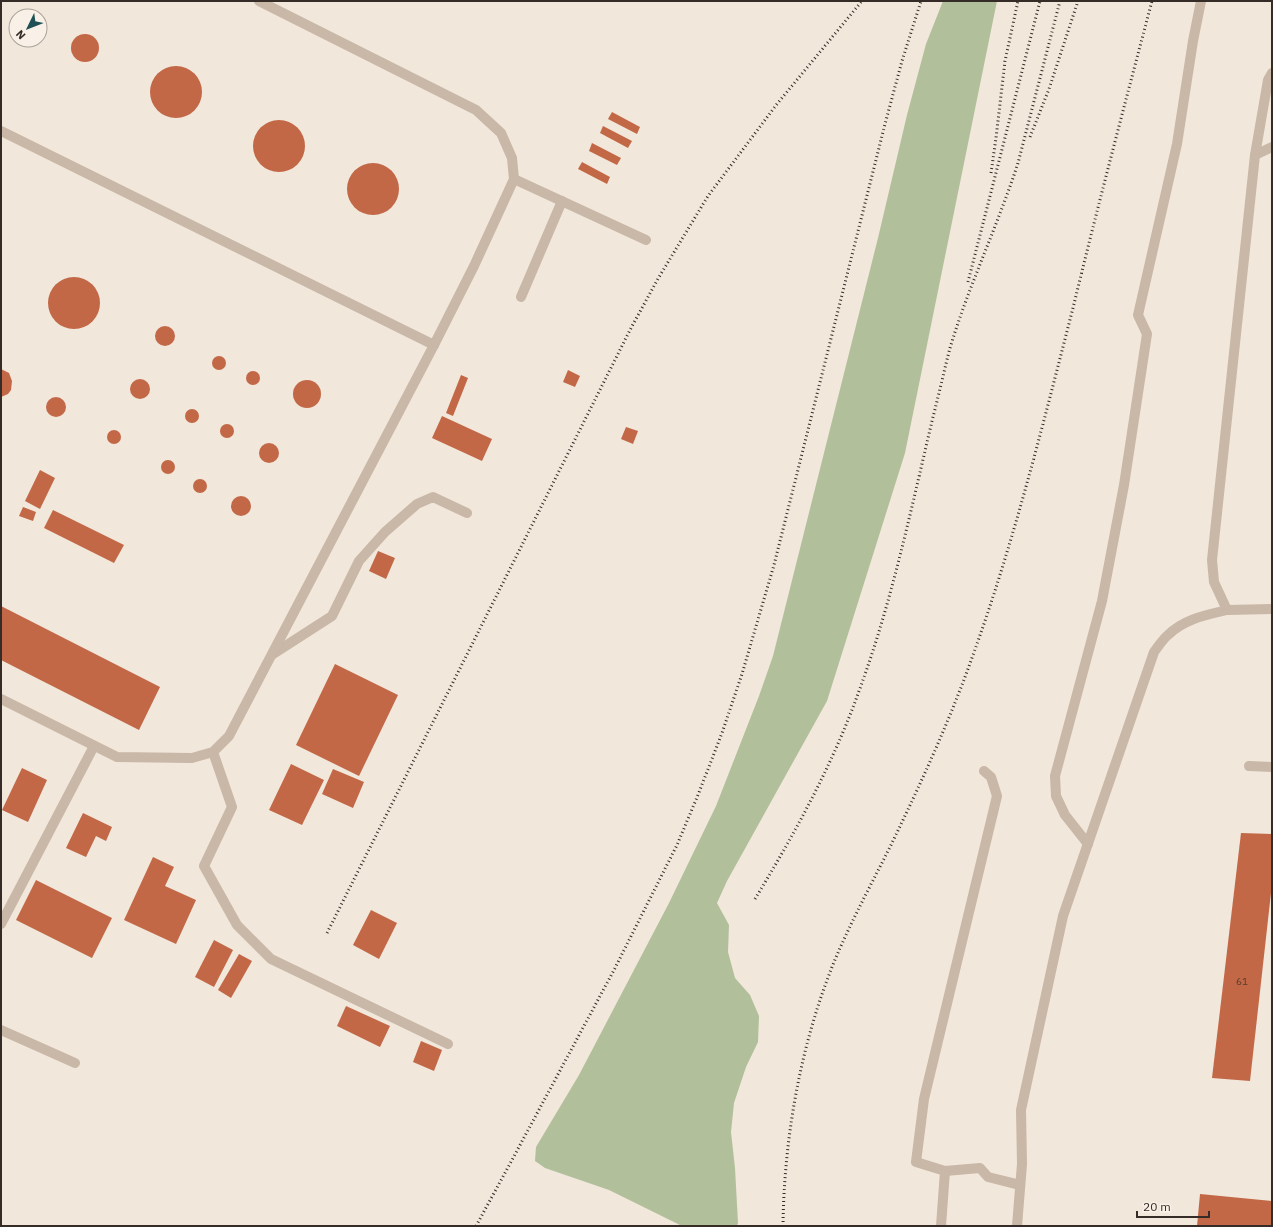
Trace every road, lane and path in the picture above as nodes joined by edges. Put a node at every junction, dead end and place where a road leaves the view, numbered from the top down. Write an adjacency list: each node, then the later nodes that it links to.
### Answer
1 (259, 1): 7 (street)
2 (1201, 1): 22 (street)
3 (1272, 73): 6 (street)
4 (1, 132): 11 (street)
5 (1272, 147): 6 (street)
6 (1254, 155): 14 (street)
7 (514, 179): 8 (street); 11 (street)
8 (562, 201): 9 (street); 10 (street)
9 (646, 240)
10 (521, 297)
11 (434, 345): 15 (street)
12 (467, 513): 15 (street)
13 (1272, 609): 14 (street)
14 (1228, 610): 22 (street)
15 (272, 654): 18 (street)
16 (1, 699): 17 (street)
17 (94, 746): 18 (street); 23 (street)
18 (213, 752): 25 (street)
19 (1249, 766): 20 (street)
20 (1272, 766)
21 (984, 771): 27 (street)
22 (1088, 844): 28 (street)
23 (1, 924)
24 (1, 1030): 26 (street)
25 (448, 1044)
26 (75, 1063)
27 (945, 1171): 28 (street); 29 (street)
28 (1020, 1185): 30 (street)
29 (941, 1226)
30 (1017, 1226)

